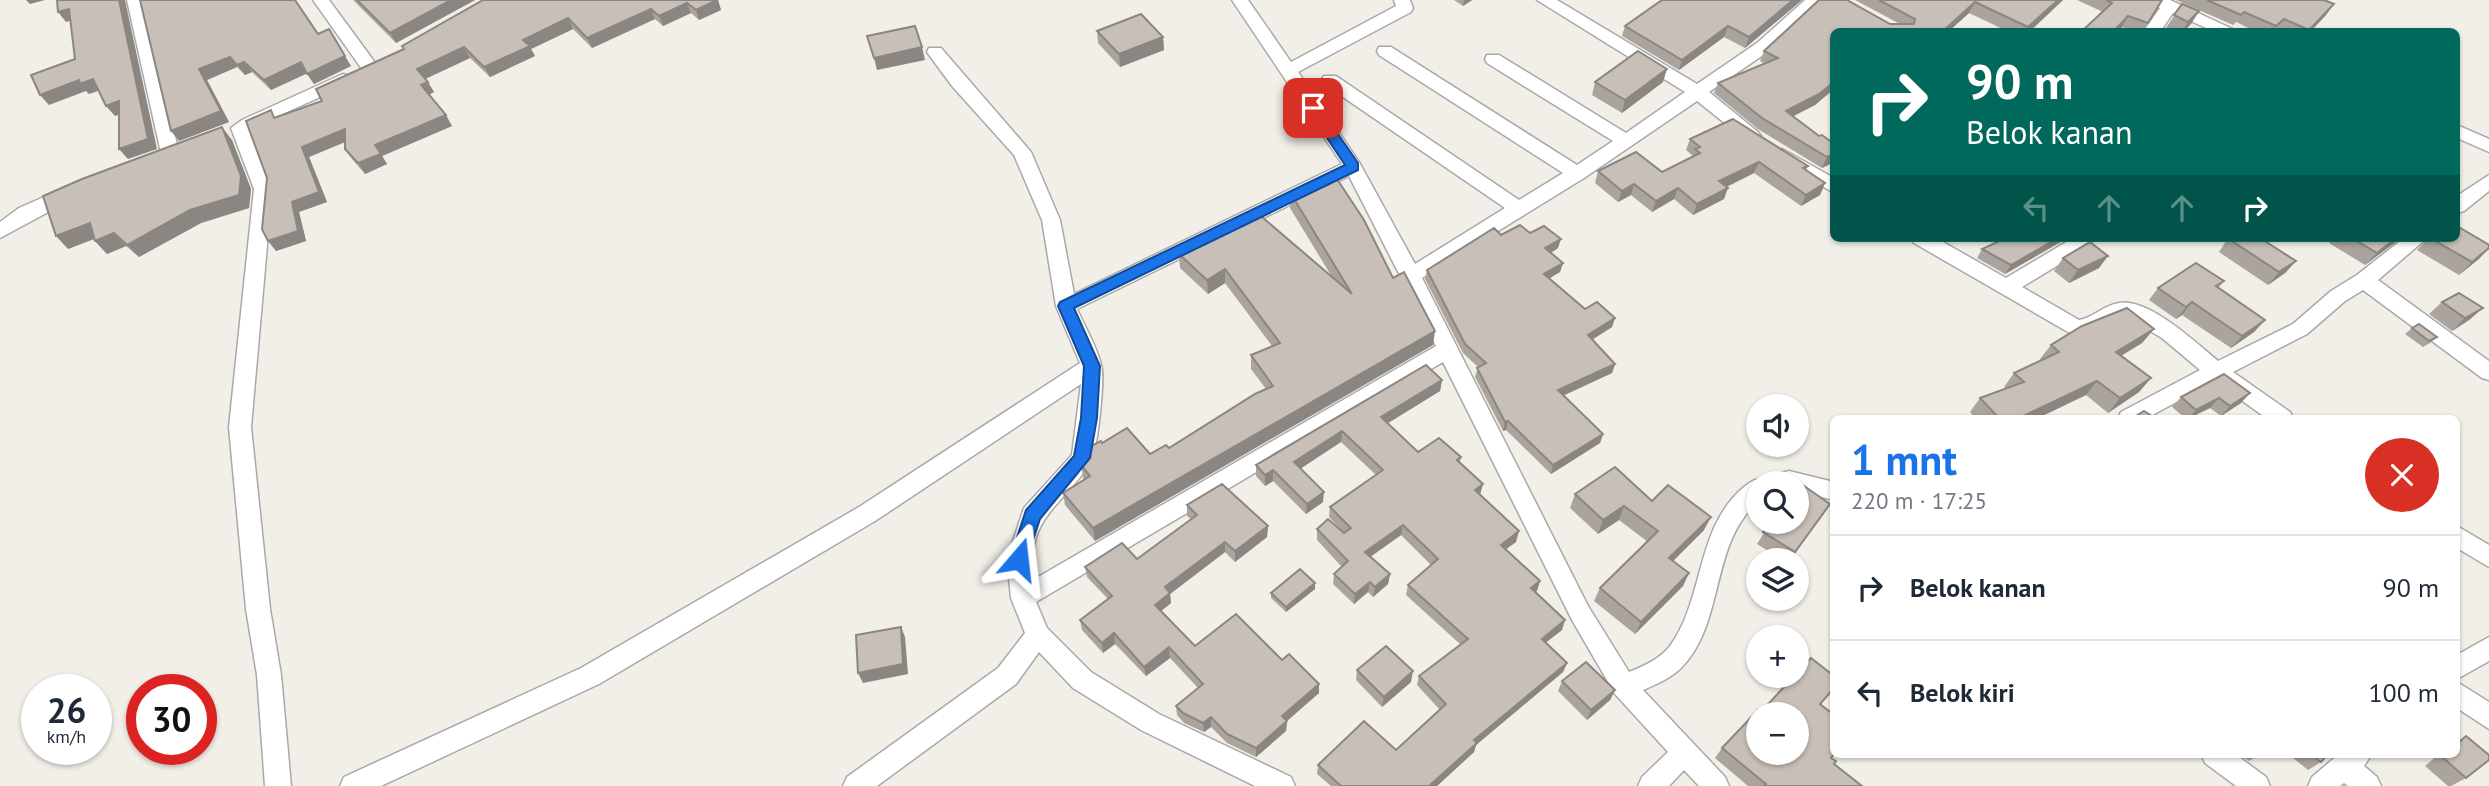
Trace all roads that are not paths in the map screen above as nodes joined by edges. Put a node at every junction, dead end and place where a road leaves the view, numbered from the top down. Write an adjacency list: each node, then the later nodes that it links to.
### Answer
1 (135, 0): 19 (street)
2 (321, 0): 56 (street)
3 (1240, 0): 13 (street)
4 (1402, 0): 13 (street)
5 (1545, 0): 15 (street)
6 (1815, 0): 15 (street)
7 (2163, 3): 8 (street); 9 (street)
8 (2153, 28)
9 (2222, 28)
10 (1385, 51): 21 (street)
11 (935, 52): 34 (street)
12 (1493, 59): 17 (street)
13 (1287, 71): 20 (street)
14 (1330, 80): 26 (street)
15 (1696, 91): 17 (street); 24 (street)
16 (2460, 132): 18 (street)
17 (1626, 141): 21 (street)
18 (2489, 146)
19 (149, 160)
20 (1353, 166): 31 (street); 34 (street)
21 (1577, 174): 26 (street)
22 (2489, 181): 25 (street)
23 (85, 185): 27 (street)
24 (1830, 185)
25 (2460, 204)
26 (1521, 210): 31 (street)
27 (1, 226)
28 (1928, 242): 33 (street)
29 (2081, 242): 33 (street)
30 (2412, 242): 32 (street)
31 (1412, 275): 35 (street)
32 (2364, 280): 37 (street); 38 (street)
33 (2005, 288): 37 (street)
34 (1066, 306): 36 (street)
35 (1448, 349): 46 (street); 50 (street)
36 (1092, 366): 46 (street); 57 (street)
37 (2216, 371): 39 (street); 40 (street)
38 (2489, 372)
39 (2135, 415)
40 (2278, 415)
41 (1809, 485): 42 (street)
42 (1830, 490)
43 (1746, 495): 50 (street)
44 (2460, 538): 45 (street)
45 (2489, 557)
46 (1023, 597): 47 (street)
47 (1038, 635): 58 (street); 59 (street)
48 (2489, 648): 49 (street)
49 (2460, 666)
50 (1624, 686): 53 (street)
51 (2460, 695): 52 (street)
52 (2489, 717)
53 (1684, 753): 60 (street); 61 (street)
54 (2219, 758): 62 (street)
55 (2352, 761): 63 (street); 64 (street)
56 (278, 786)
57 (353, 786)
58 (856, 786)
59 (1282, 786)
60 (1651, 786)
61 (1716, 786)
62 (2257, 786)
63 (2321, 786)
64 (2368, 786)

